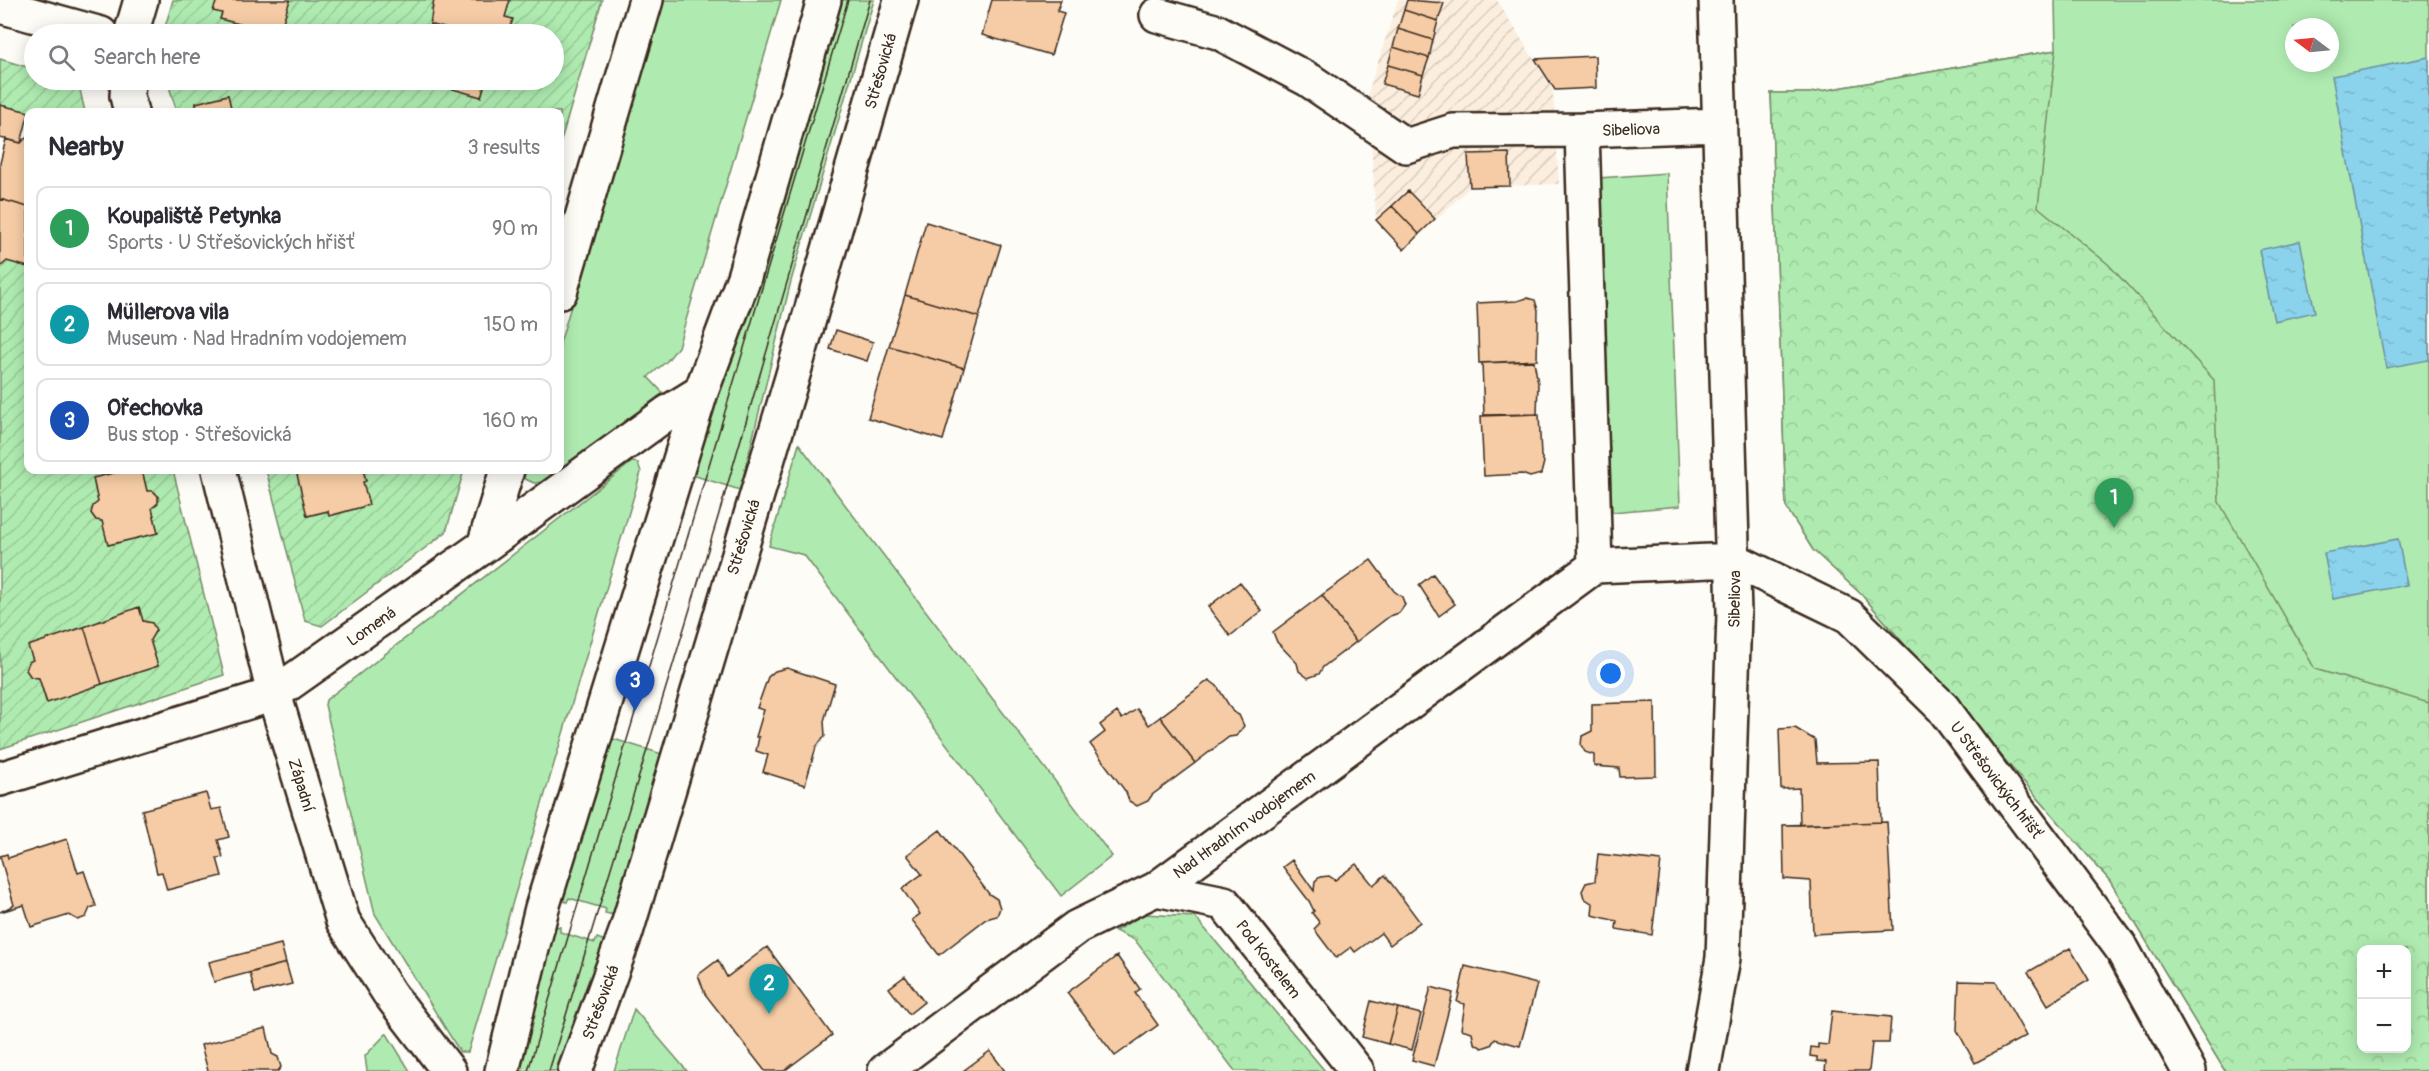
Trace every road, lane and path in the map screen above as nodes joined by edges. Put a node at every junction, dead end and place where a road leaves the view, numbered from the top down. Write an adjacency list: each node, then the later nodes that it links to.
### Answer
1 (141, 0): 9 (street)
2 (646, 0): 14 (street)
3 (824, 0): 15 (street)
4 (901, 0): 26 (street, Střešovická)
5 (1716, 0): 12 (street, Sibeliova)
6 (0, 6): 8 (street)
7 (1157, 15): 13 (street)
8 (65, 24)
9 (134, 24)
10 (127, 90): 11 (street)
11 (130, 108)
12 (1720, 125): 13 (street, Sibeliova); 19 (street, Sibeliova)
13 (1582, 130): 20 (street, Sibeliova)
14 (564, 278)
15 (701, 392): 18 (street, Lomená); 25 (street)
16 (220, 474): 21 (street, Západní)
17 (506, 474): 18 (street)
18 (484, 546): 21 (street, Lomená)
19 (1734, 560): 20 (street); 29 (street, Sibeliova); 30 (street, U Střešovických hřišť)
20 (1595, 566): 23 (street, Nad Hradním vodojemem)
21 (274, 694): 22 (street, Lomená); 24 (street, Západní)
22 (0, 779)
23 (1156, 889): 27 (street, Nad Hradním vodojemem); 28 (street, Pod Kostelem)
24 (450, 1071)
25 (502, 1071)
26 (575, 1071)
27 (885, 1071)
28 (1357, 1071)
29 (1703, 1071)
30 (2189, 1071)

